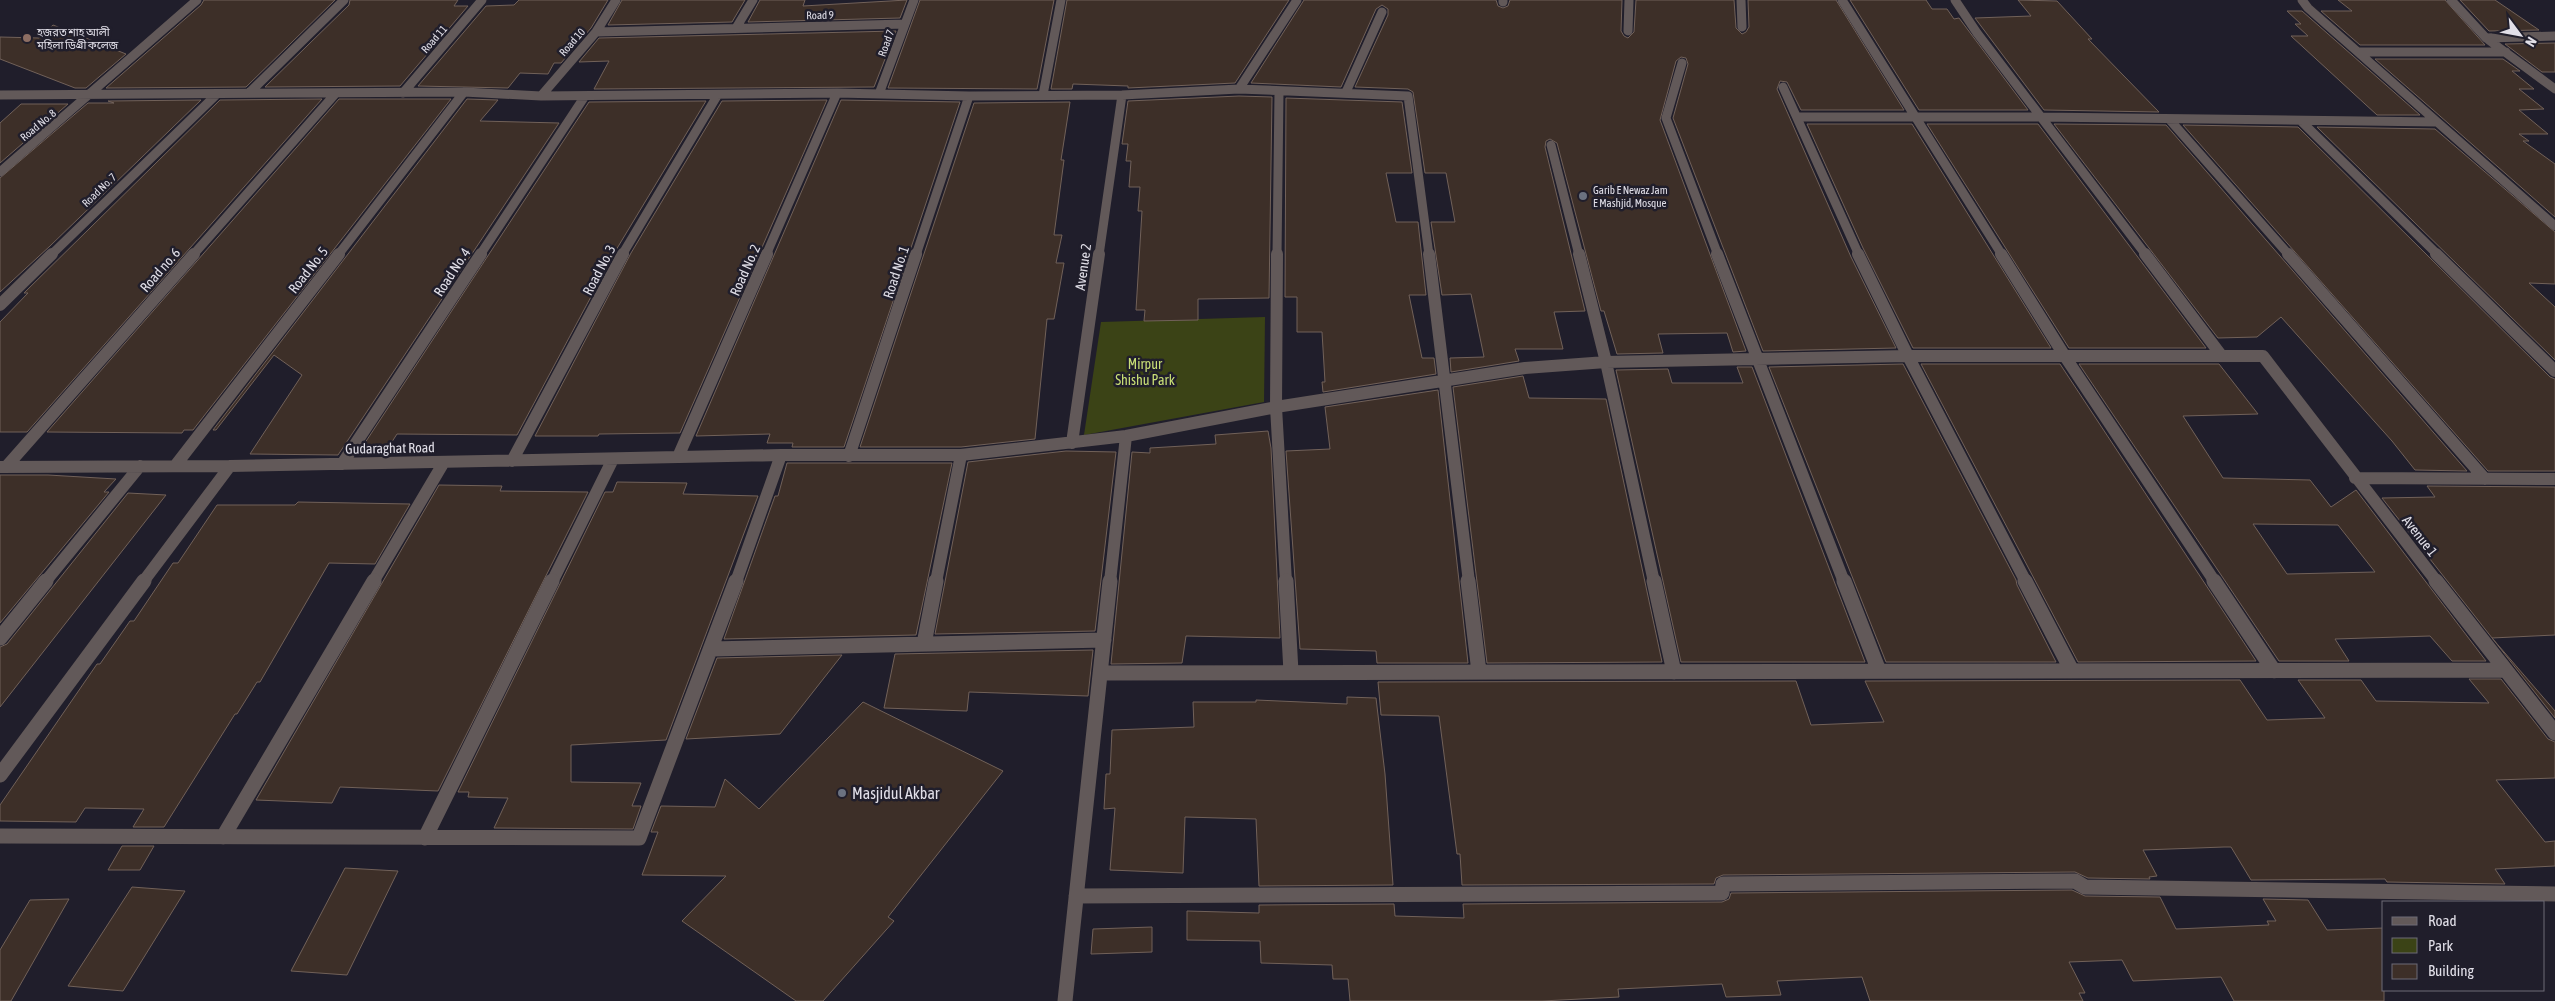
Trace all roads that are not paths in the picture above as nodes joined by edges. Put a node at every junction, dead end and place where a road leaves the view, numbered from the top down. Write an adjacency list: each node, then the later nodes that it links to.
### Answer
1 (197, 0): 39 (street, Road No. 8)
2 (344, 0): 32 (street)
3 (482, 0): 34 (street, Road 11)
4 (616, 0): 20 (street, Road 10)
5 (754, 0): 18 (street)
6 (914, 0): 16 (street, Road 7)
7 (1061, 0): 40 (street)
8 (1297, 0): 28 (street)
9 (1629, 0): 19 (street)
10 (1741, 0): 17 (street)
11 (1842, 0): 48 (street)
12 (1955, 0): 47 (street)
13 (2302, 0): 23 (street)
14 (2451, 0): 22 (street)
15 (1382, 12): 31 (street)
16 (905, 24): 18 (street, Road 9); 37 (street, Road 7)
17 (1742, 26)
18 (736, 28): 20 (street, Road 9)
19 (1628, 31)
20 (596, 32): 42 (street, Road 10)
21 (2555, 36): 22 (street)
22 (2486, 38): 24 (street)
23 (2358, 52): 24 (street); 51 (street)
24 (2506, 52): 27 (street)
25 (1682, 63): 60 (street)
26 (1783, 87): 46 (street)
27 (2555, 88)
28 (1239, 89): 30 (street); 41 (street)
29 (464, 92): 34 (street); 42 (street); 76 (street, Road No. 5)
30 (1279, 92): 31 (street); 64 (street)
31 (1346, 92): 63 (street)
32 (249, 93): 33 (street); 36 (street)
33 (336, 93): 34 (street); 78 (street, Road no. 6)
34 (403, 93)
35 (837, 93): 37 (street); 44 (street); 70 (street, Road No. 2)
36 (217, 94): 39 (street); 55 (street, Road No. 7)
37 (879, 94): 45 (street)
38 (0, 95): 39 (street)
39 (90, 95): 53 (street, Road No. 8)
40 (1044, 95): 41 (street); 45 (street)
41 (1122, 95): 66 (street, Avenue 2)
42 (541, 96): 43 (street)
43 (584, 96): 44 (street); 74 (street, Road No. 4)
44 (717, 96): 72 (street, Road No. 3)
45 (969, 96): 69 (street, Road No. 1)
46 (1798, 116): 48 (street); 58 (street)
47 (2041, 117): 48 (street); 49 (street); 57 (street)
48 (1915, 118): 56 (street)
49 (2169, 119): 50 (street); 80 (street)
50 (2302, 122): 51 (street); 62 (street)
51 (2437, 122): 54 (street)
52 (1551, 145): 61 (street)
53 (0, 172)
54 (2555, 226)
55 (0, 305)
56 (2064, 355): 57 (street, Gudaraghat Road); 58 (street, Gudaraghat Road); 89 (street)
57 (2221, 355): 59 (street, Gudaraghat Road)
58 (1908, 356): 60 (street, Gudaraghat Road); 88 (street)
59 (2263, 356): 79 (street, Avenue 1)
60 (1756, 358): 61 (street, Gudaraghat Road); 87 (street)
61 (1606, 362): 63 (street, Gudaraghat Road); 92 (street)
62 (2555, 371)
63 (1445, 379): 64 (street, Gudaraghat Road); 91 (street)
64 (1276, 407): 65 (street, Gudaraghat Road); 90 (street)
65 (1126, 436): 66 (street, Gudaraghat Road); 83 (street)
66 (1072, 443): 68 (street, Gudaraghat Road)
67 (781, 455): 69 (street, Gudaraghat Road); 70 (street, Gudaraghat Road); 85 (street)
68 (961, 455): 69 (street, Gudaraghat Road); 84 (street)
69 (849, 456)
70 (678, 457): 71 (street, Gudaraghat Road)
71 (613, 459): 72 (street, Gudaraghat Road); 98 (street)
72 (512, 461): 73 (street, Gudaraghat Road)
73 (444, 462): 74 (street, Gudaraghat Road); 97 (street)
74 (342, 464): 77 (street, Gudaraghat Road)
75 (140, 466): 76 (street, Gudaraghat Road); 78 (street, Gudaraghat Road); 82 (street)
76 (175, 466): 77 (street, Gudaraghat Road)
77 (230, 466): 95 (street)
78 (3, 467)
79 (2355, 478): 80 (street); 86 (street, Avenue 1)
80 (2485, 479): 81 (street)
81 (2555, 479)
82 (0, 638)
83 (1104, 640): 84 (street); 93 (street)
84 (924, 644): 85 (street)
85 (712, 649): 98 (street)
86 (2505, 670): 89 (street); 94 (street, Avenue 1)
87 (1880, 671): 88 (street); 92 (street)
88 (2072, 671): 89 (street)
89 (2274, 671)
90 (1291, 672): 91 (street); 93 (street)
91 (1479, 672): 92 (street)
92 (1674, 672)
93 (1100, 673): 100 (street)
94 (2555, 734)
95 (0, 775)
96 (0, 836): 97 (street)
97 (223, 837): 98 (street)
98 (425, 838)
99 (2555, 894): 100 (street)
100 (1076, 896): 101 (street)
101 (1065, 1001)

